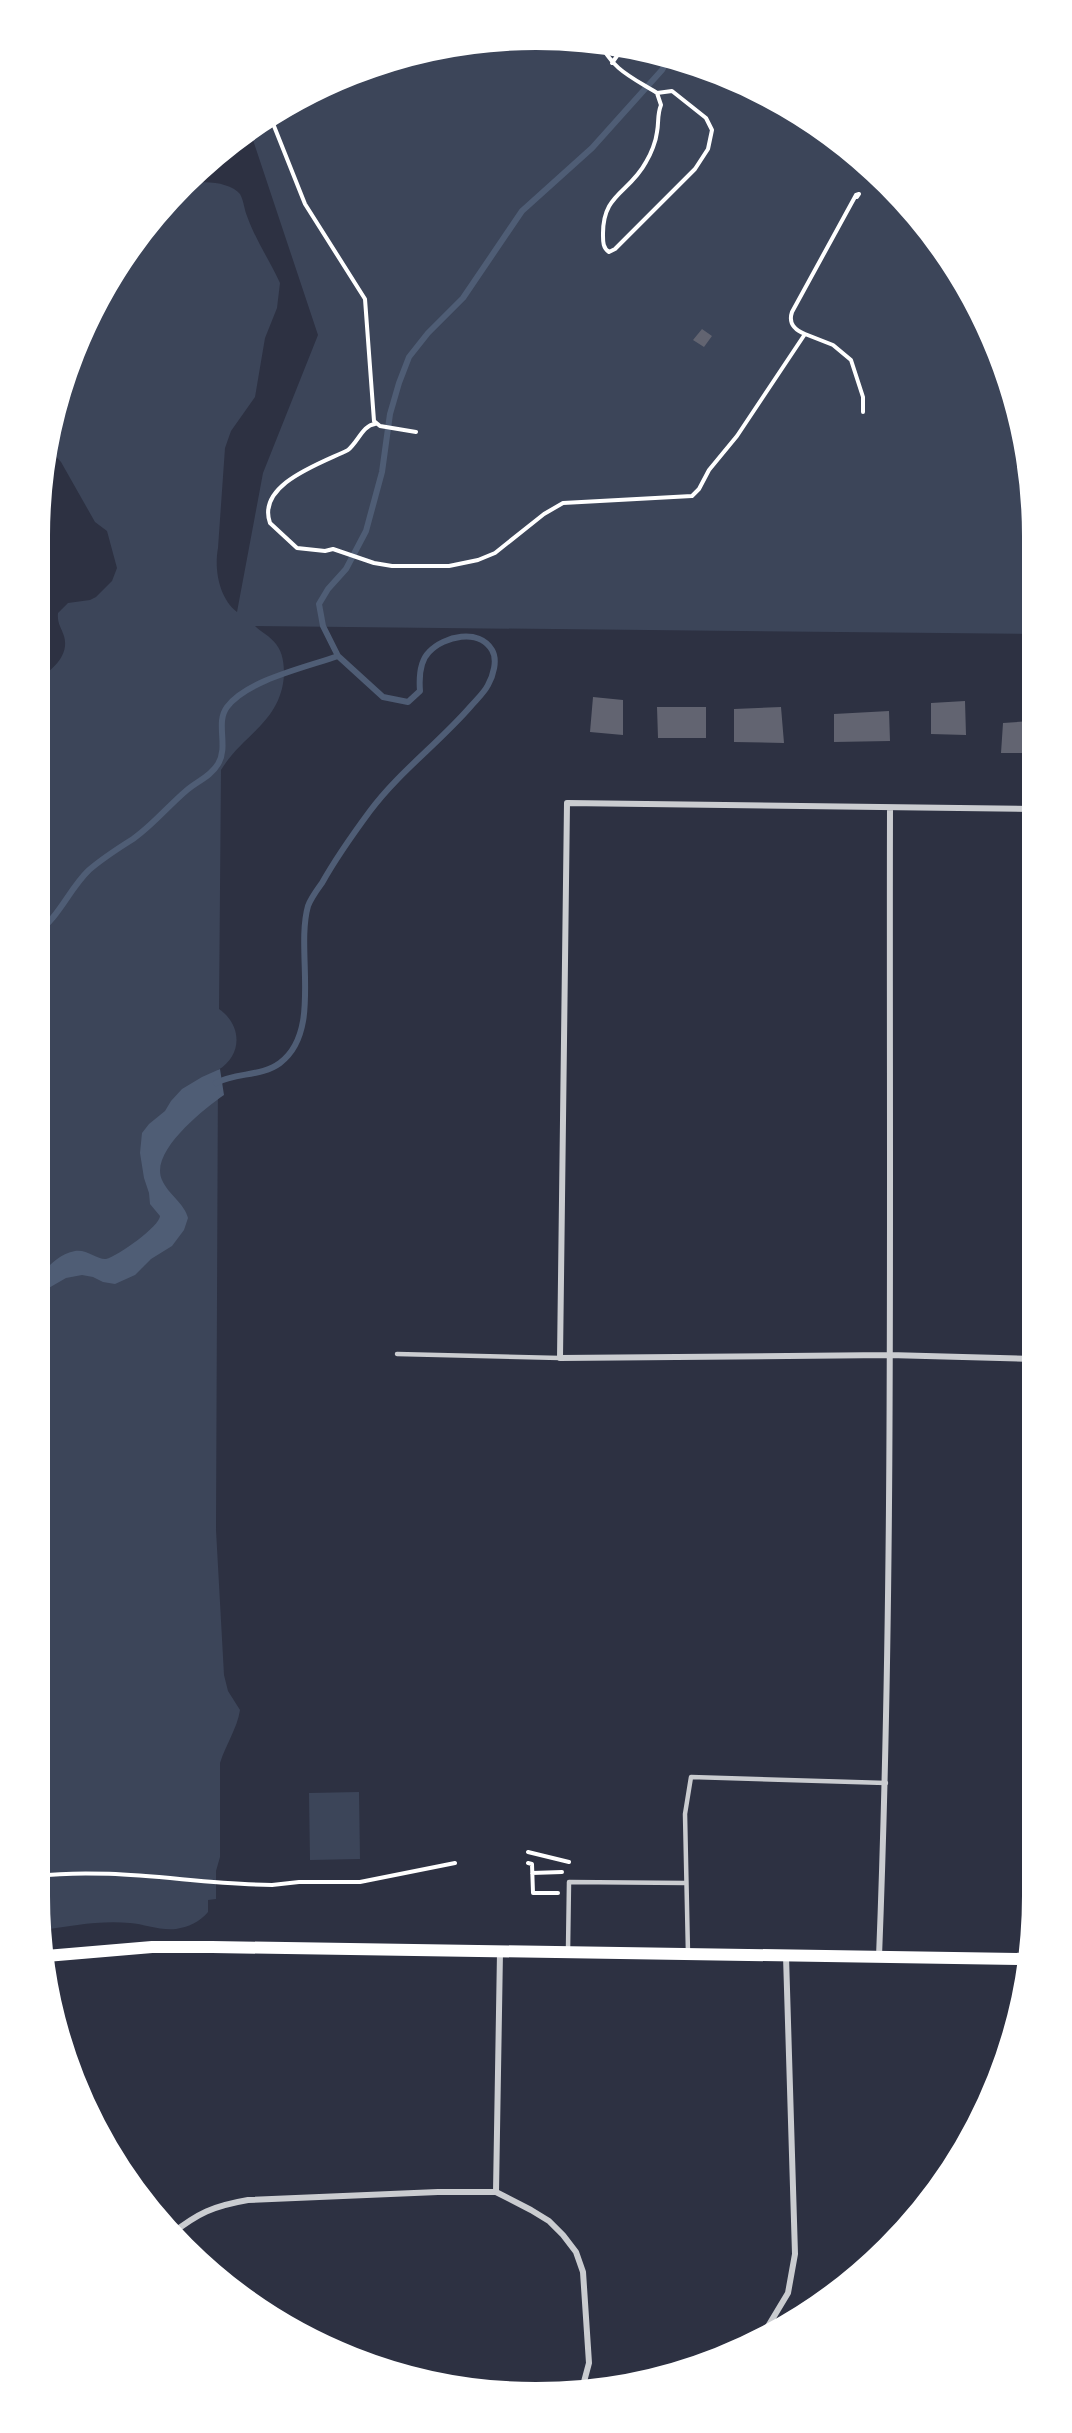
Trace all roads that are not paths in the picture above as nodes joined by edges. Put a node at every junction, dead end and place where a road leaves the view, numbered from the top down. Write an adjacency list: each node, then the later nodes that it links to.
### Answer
1 (890, 808): 2 (street); 4 (street); 5 (street)
2 (1026, 809)
3 (397, 1354): 5 (lane)
4 (889, 1355): 5 (street); 6 (street); 7 (street)
5 (560, 1358)
6 (1026, 1359)
7 (886, 1783): 8 (lane); 14 (street)
8 (686, 1882): 10 (lane); 11 (lane)
9 (500, 1951): 10 (main road); 12 (main road); 16 (street)
10 (568, 1953): 11 (main road)
11 (688, 1954): 13 (main road)
12 (50, 1956)
13 (786, 1956): 14 (main road); 18 (street)
14 (879, 1957): 15 (main road)
15 (1021, 1959)
16 (496, 2192): 17 (street); 19 (street)
17 (177, 2230)
18 (767, 2328)
19 (583, 2384)

